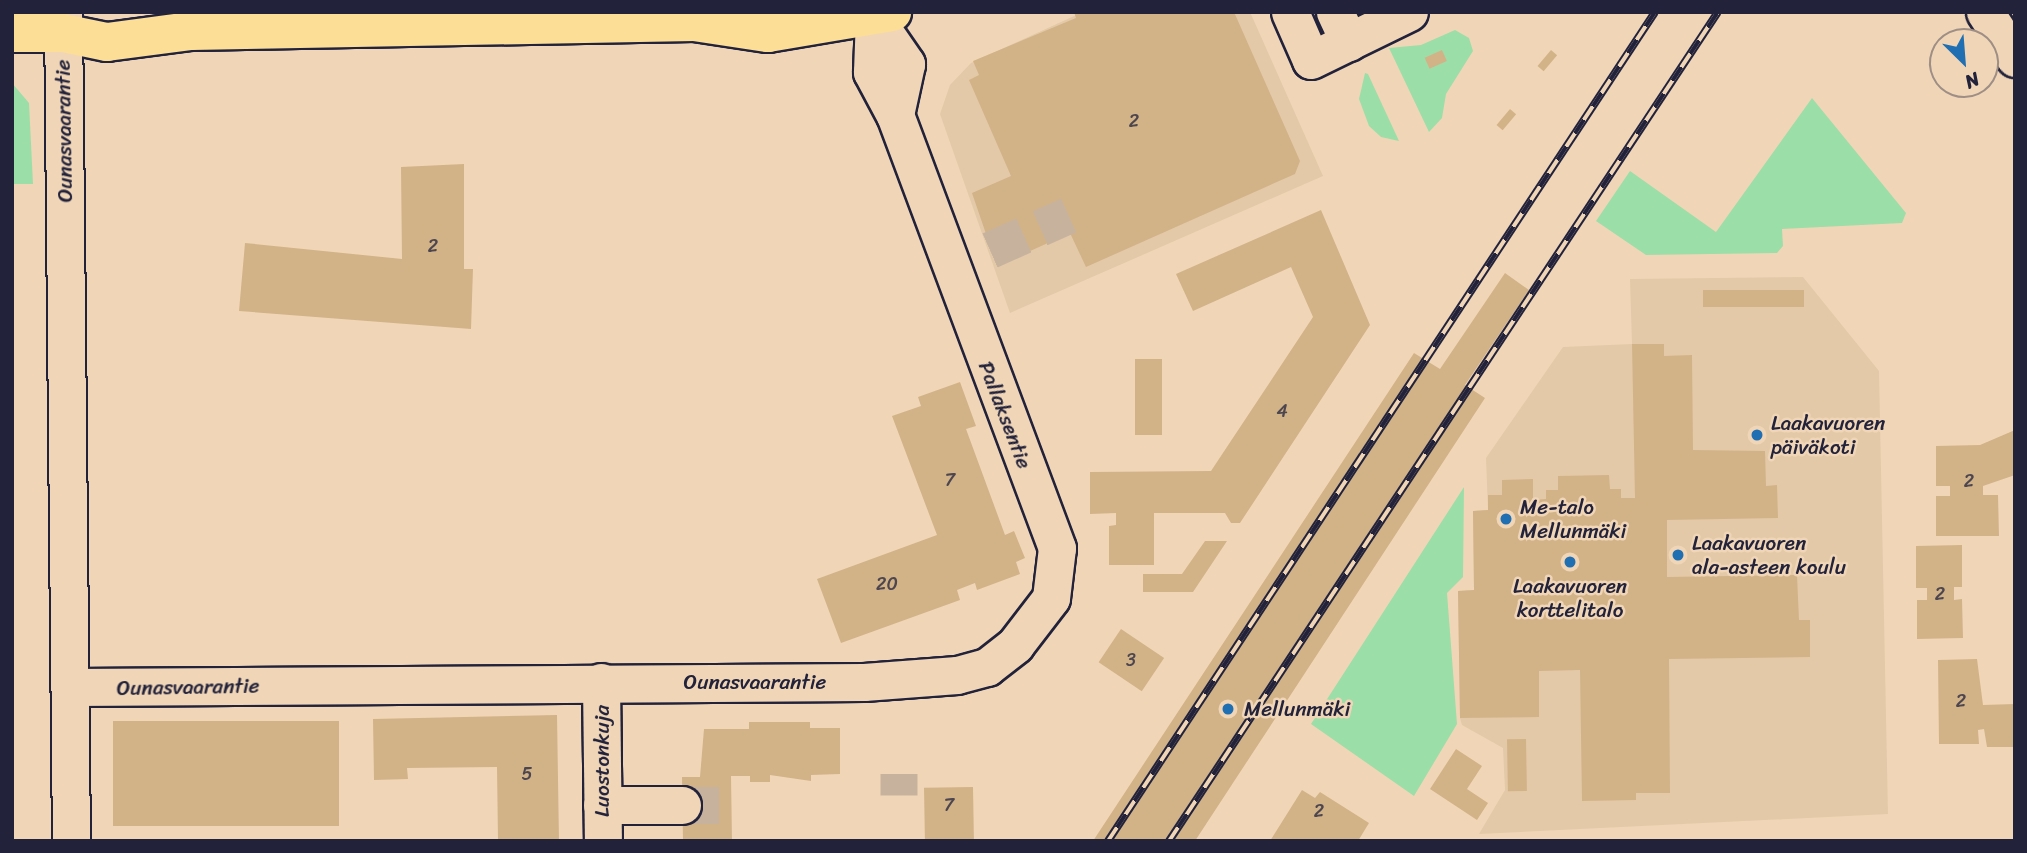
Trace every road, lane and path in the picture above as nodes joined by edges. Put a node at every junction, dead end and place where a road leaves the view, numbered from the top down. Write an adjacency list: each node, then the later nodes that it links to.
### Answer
1 (1290, 12): 7 (street)
2 (1409, 12): 7 (street)
3 (1985, 12): 9 (street)
4 (879, 14): 5 (main road); 10 (street, Pallaksentie)
5 (704, 17): 6 (main road)
6 (63, 23): 8 (main road); 12 (street, Ounasvaarantie)
7 (1342, 27)
8 (12, 33)
9 (2015, 58)
10 (957, 675): 11 (street, Ounasvaarantie)
11 (601, 682): 12 (street, Ounasvaarantie); 14 (street, Luostonkuja)
12 (72, 687): 15 (street)
13 (682, 805): 14 (street)
14 (603, 823)
15 (71, 841)

